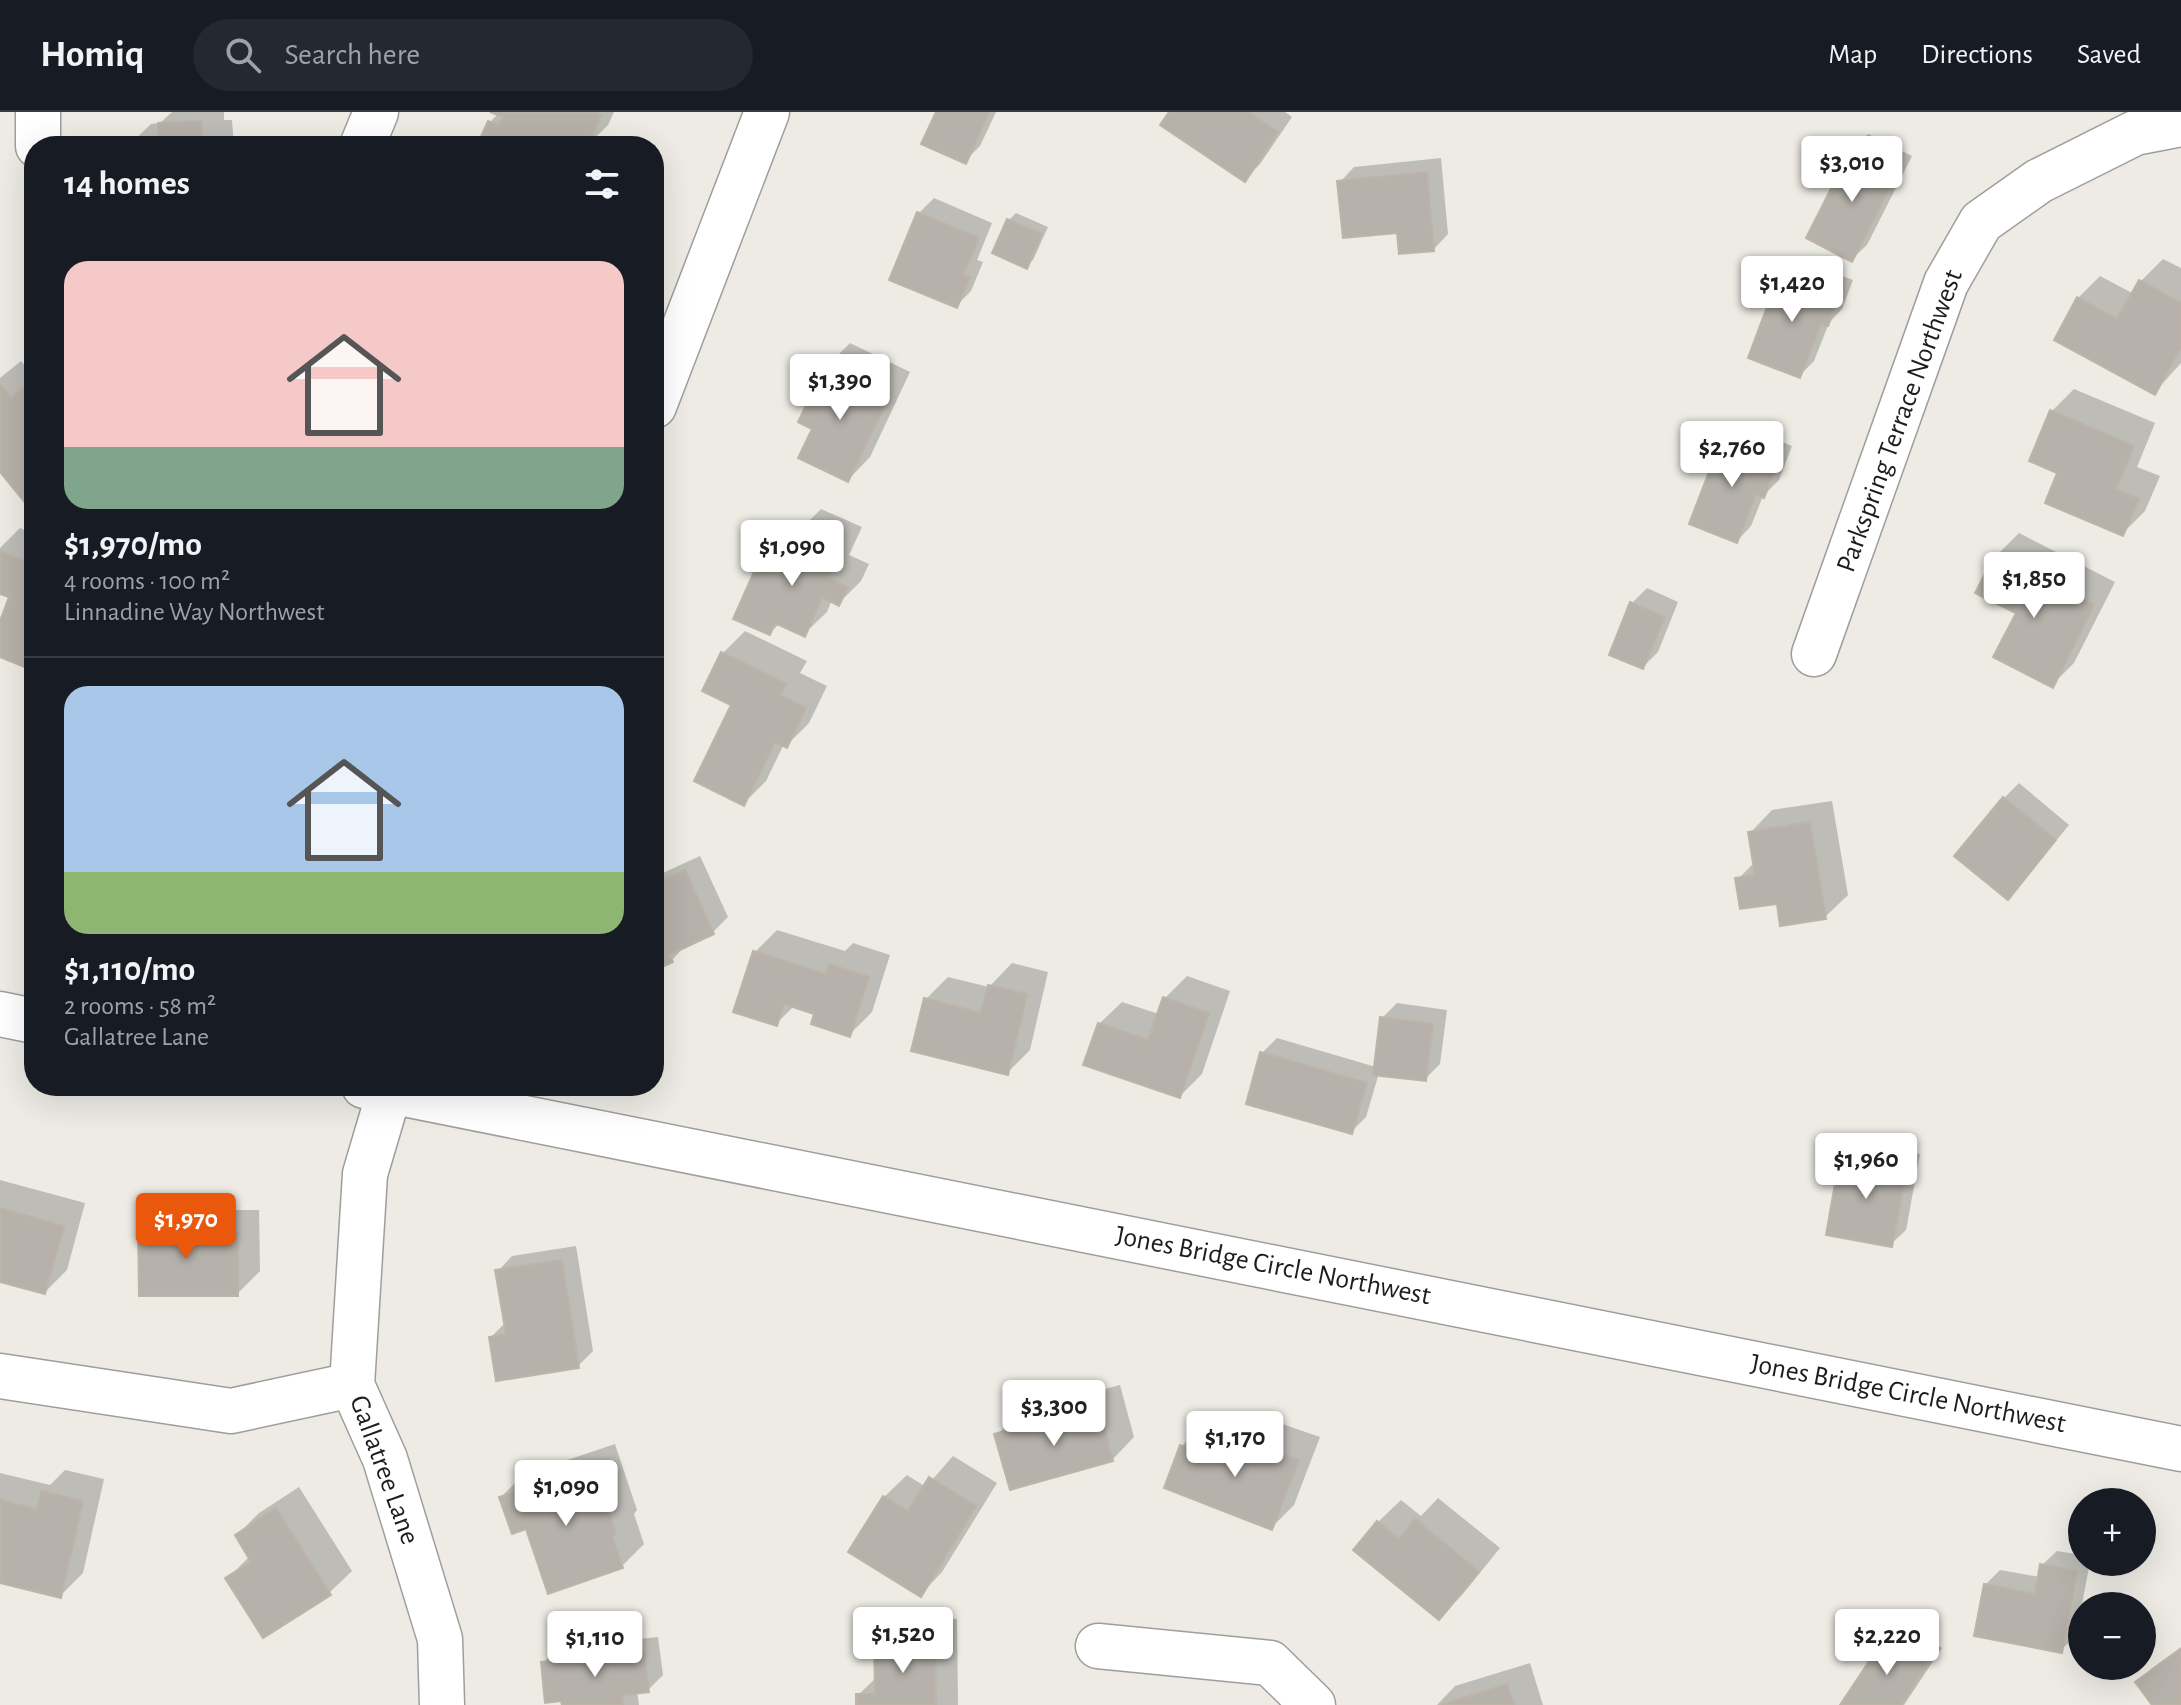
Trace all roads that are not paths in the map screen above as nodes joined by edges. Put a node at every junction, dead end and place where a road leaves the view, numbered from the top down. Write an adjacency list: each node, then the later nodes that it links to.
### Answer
1 (38, 112): 5 (street)
2 (376, 112): 6 (street)
3 (767, 112): 7 (street)
4 (2181, 124): 8 (street, Parkspring Terrace Northwest)
5 (38, 136)
6 (366, 136)
7 (664, 380)
8 (1814, 654)
9 (0, 1014): 10 (street)
10 (24, 1019)
11 (380, 1096): 14 (street, Gallatree Lane)
12 (421, 1096): 15 (street, Jones Bridge Circle Northwest)
13 (0, 1376): 14 (street)
14 (352, 1385): 17 (street, Gallatree Lane)
15 (2181, 1449)
16 (1098, 1646): 18 (street)
17 (442, 1705)
18 (1313, 1705)

